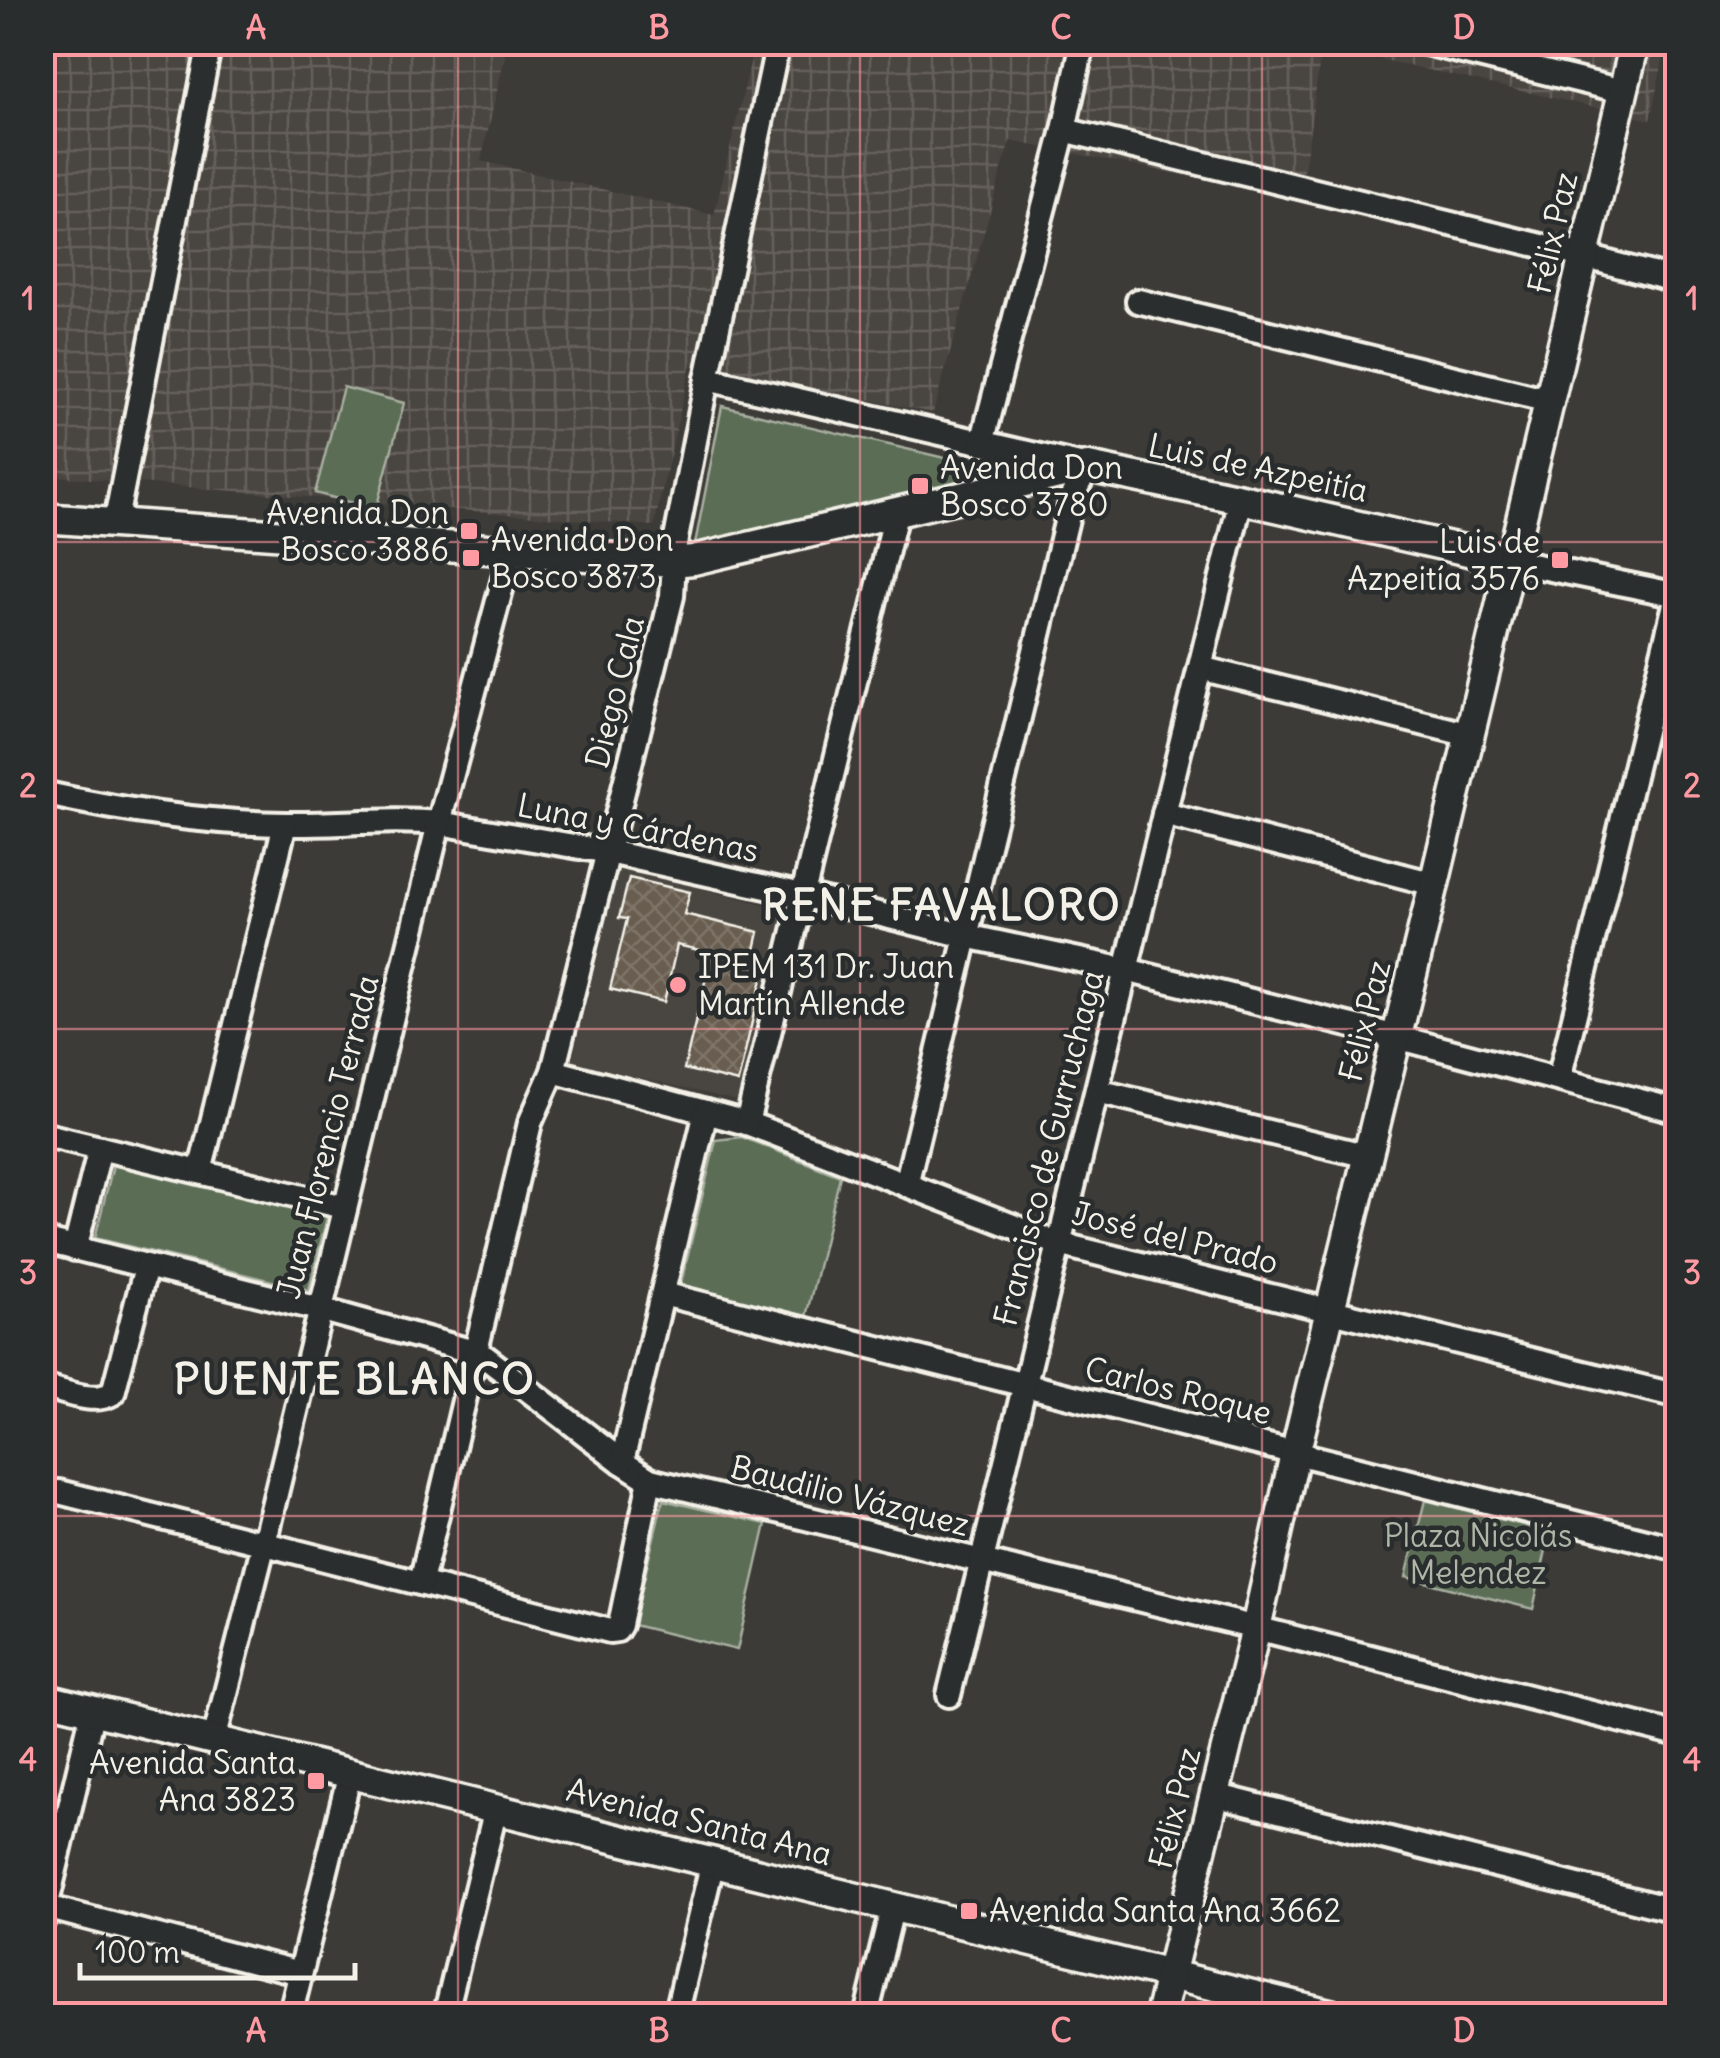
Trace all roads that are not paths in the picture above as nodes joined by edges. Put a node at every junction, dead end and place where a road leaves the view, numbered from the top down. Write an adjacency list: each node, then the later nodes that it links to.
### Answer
1 (210, 42): 18 (street)
2 (778, 42): 11 (street, Diego Cala)
3 (1083, 42): 7 (street)
4 (1420, 42): 6 (street)
5 (1635, 42): 6 (main road, Félix Paz)
6 (1622, 92): 8 (main road, Félix Paz)
7 (1064, 130): 8 (street); 13 (street)
8 (1584, 256): 9 (street); 12 (main road, Félix Paz)
9 (1678, 282)
10 (1138, 301): 12 (street)
11 (707, 379): 13 (street, Luis de Azpeitía); 21 (street, Diego Cala)
12 (1548, 401): 20 (main road, Félix Paz)
13 (982, 442): 14 (street, Luis de Azpeitía)
14 (1088, 467): 15 (main road, Luis de Azpeitía); 16 (main road); 32 (street)
15 (1241, 498): 20 (main road, Luis de Azpeitía); 23 (street, Francisco de Gurruchaga)
16 (896, 514): 21 (main road); 31 (street)
17 (42, 518): 18 (main road)
18 (115, 525): 19 (main road)
19 (511, 552): 21 (main road); 27 (street, Juan Florencio Terrada)
20 (1512, 561): 22 (street, Luis de Azpeitía); 24 (main road, Félix Paz)
21 (674, 562): 29 (street, Diego Cala)
22 (1677, 594): 36 (street)
23 (1200, 668): 24 (street); 26 (street, Francisco de Gurruchaga)
24 (1470, 735): 30 (main road, Félix Paz)
25 (42, 793): 28 (street, Luna y Cárdenas)
26 (1164, 814): 30 (street); 33 (street, Francisco de Gurruchaga)
27 (439, 823): 28 (street, Luna y Cárdenas); 29 (street, Luna y Cárdenas); 46 (street, Juan Florencio Terrada)
28 (285, 824): 44 (street)
29 (609, 852): 31 (street, Luna y Cárdenas); 35 (street, Diego Cala)
30 (1434, 884): 34 (main road, Félix Paz)
31 (802, 894): 32 (street, Luna y Cárdenas); 40 (street)
32 (966, 936): 33 (street, Luna y Cárdenas); 45 (street)
33 (1126, 970): 34 (street, Luna y Cárdenas); 37 (street, Francisco de Gurruchaga)
34 (1397, 1037): 36 (street, Luna y Cárdenas); 43 (main road, Félix Paz)
35 (553, 1071): 39 (street, José del Prado); 54 (street, Diego Cala)
36 (1559, 1079): 38 (street, Luna y Cárdenas)
37 (1097, 1091): 43 (street); 48 (street, Francisco de Gurruchaga)
38 (1678, 1111)
39 (706, 1112): 40 (street, José del Prado); 51 (street)
40 (747, 1122): 45 (street, José del Prado)
41 (42, 1134): 42 (street)
42 (100, 1148): 44 (street); 49 (street)
43 (1368, 1156): 53 (main road, Félix Paz)
44 (200, 1172): 46 (street)
45 (906, 1185): 48 (street, José del Prado)
46 (344, 1206): 52 (street, Juan Florencio Terrada)
47 (42, 1240): 49 (street, Baudilio Vázquez)
48 (1059, 1244): 53 (street, José del Prado); 55 (street, Francisco de Gurruchaga)
49 (75, 1248): 50 (street, Baudilio Vázquez)
50 (146, 1267): 52 (street, Baudilio Vázquez); 56 (street)
51 (663, 1294): 55 (street, Carlos Roque); 59 (street)
52 (319, 1309): 54 (street, Baudilio Vázquez); 62 (street, Juan Florencio Terrada)
53 (1331, 1310): 57 (street, José del Prado); 58 (main road, Félix Paz)
54 (474, 1352): 59 (street, Baudilio Vázquez); 65 (street, Diego Cala)
55 (1025, 1385): 58 (street, Carlos Roque); 64 (street, Francisco de Gurruchaga)
56 (42, 1386)
57 (1678, 1396)
58 (1295, 1454): 63 (street, Carlos Roque); 66 (main road, Félix Paz)
59 (622, 1462): 60 (street, Baudilio Vázquez)
60 (650, 1480): 64 (street, Baudilio Vázquez); 65 (street)
61 (59, 1492): 62 (street)
62 (264, 1543): 65 (street); 71 (street, Juan Florencio Terrada)
63 (1678, 1549)
64 (982, 1563): 66 (street, Baudilio Vázquez); 67 (street, Francisco de Gurruchaga)
65 (422, 1582)
66 (1256, 1628): 70 (street, Baudilio Vázquez); 73 (main road, Félix Paz)
67 (949, 1696)
68 (42, 1698): 69 (main road, Avenida Santa Ana)
69 (93, 1710): 71 (main road, Avenida Santa Ana); 78 (street)
70 (1678, 1735)
71 (214, 1740): 72 (main road, Avenida Santa Ana)
72 (350, 1773): 74 (main road, Avenida Santa Ana); 79 (street)
73 (1214, 1794): 77 (street); 80 (main road, Félix Paz)
74 (496, 1808): 75 (main road, Avenida Santa Ana); 82 (street)
75 (714, 1861): 76 (main road, Avenida Santa Ana); 83 (street)
76 (894, 1905): 80 (main road, Avenida Santa Ana); 84 (street)
77 (1678, 1911)
78 (44, 1914): 79 (street)
79 (300, 1972): 81 (street)
80 (1170, 1973): 85 (main road, Félix Paz); 86 (main road, Avenida Santa Ana)
81 (290, 2016)
82 (445, 2016)
83 (676, 2016)
84 (866, 2016)
85 (1160, 2016)
86 (1338, 2016)

